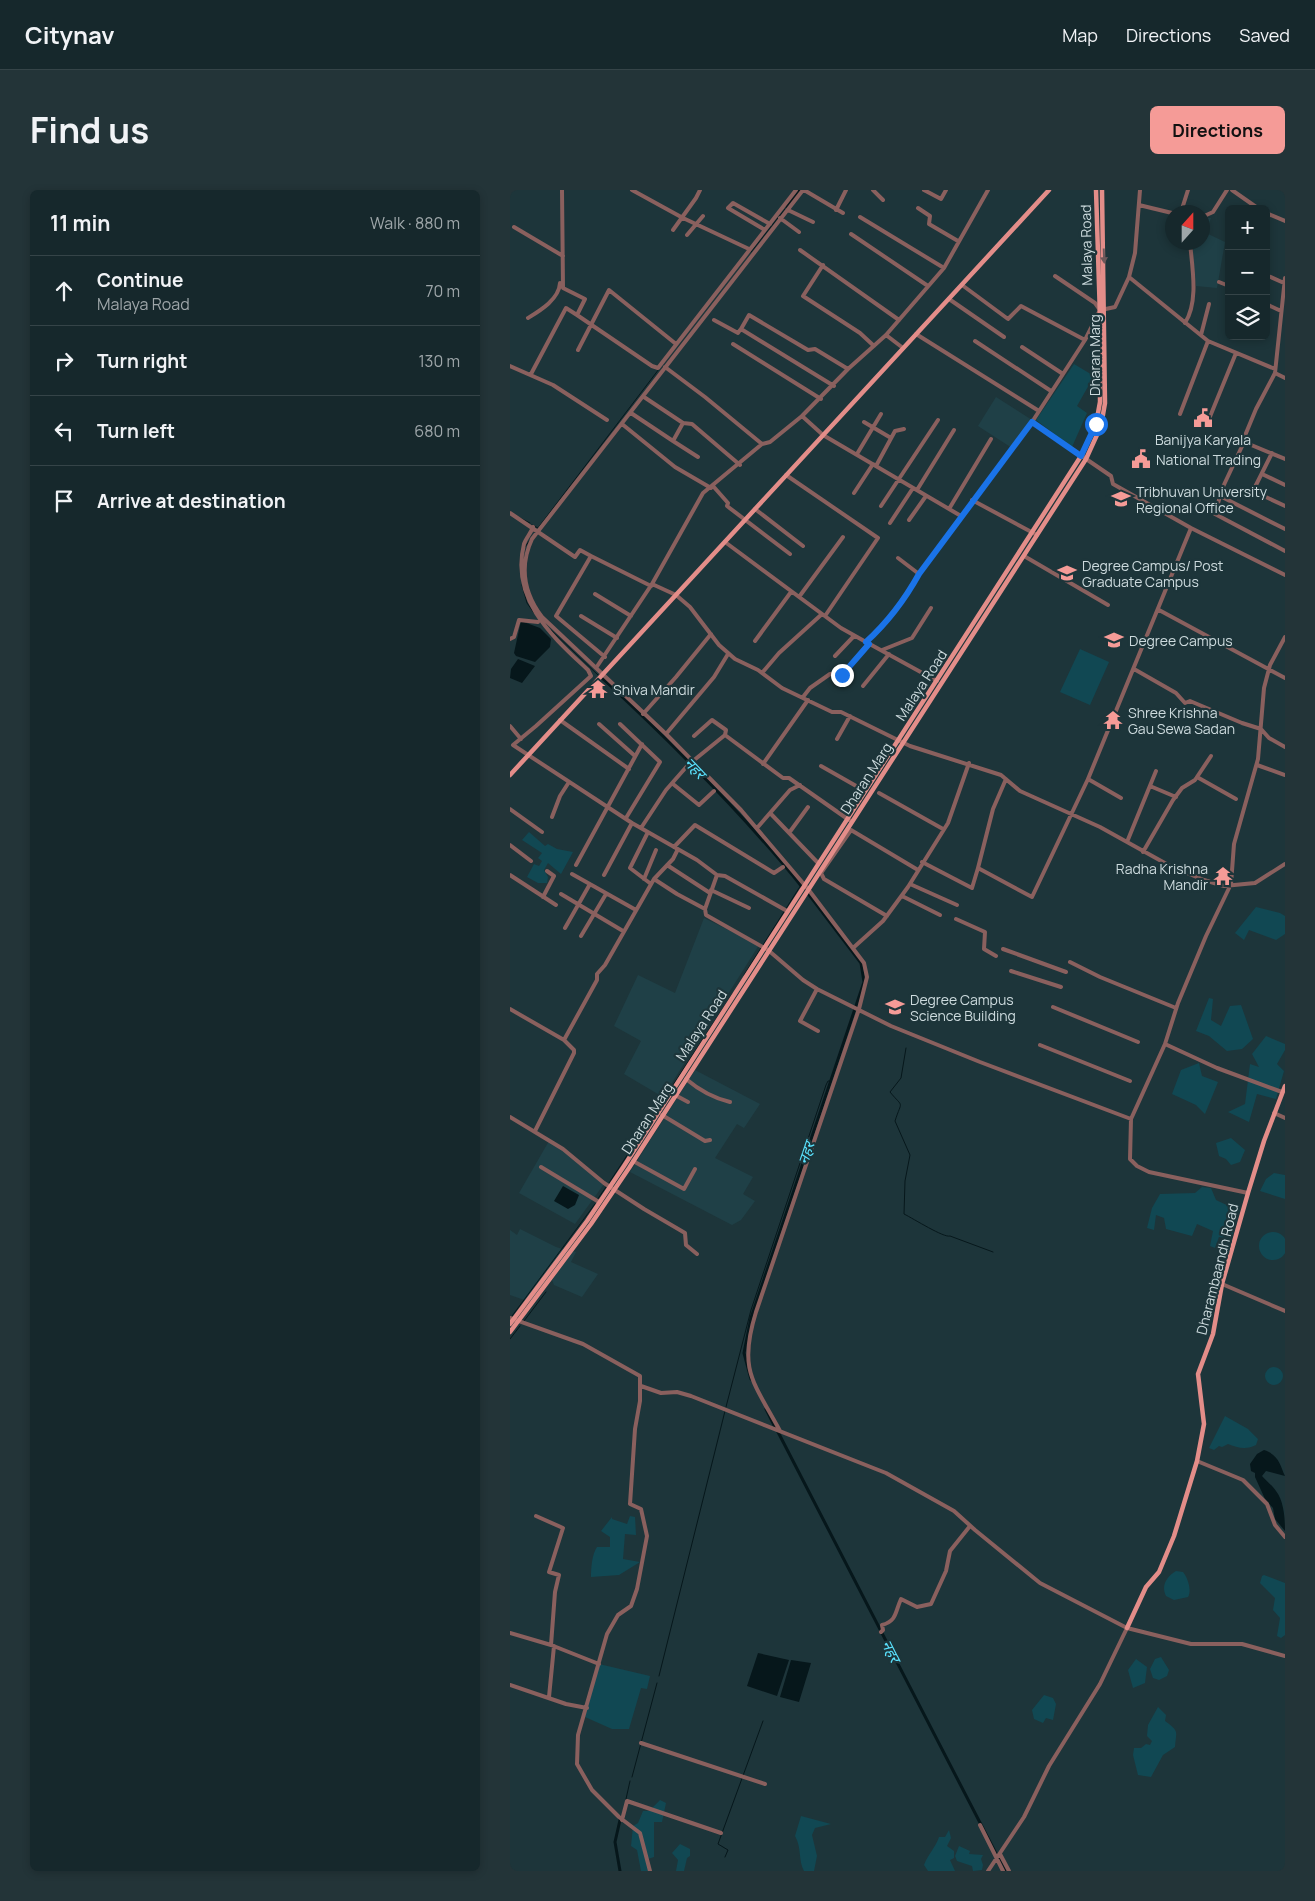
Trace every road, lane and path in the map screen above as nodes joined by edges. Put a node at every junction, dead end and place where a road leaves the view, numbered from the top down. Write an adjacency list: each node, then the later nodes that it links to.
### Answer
1 (562, 190): 48 (street)
2 (632, 190): 31 (street)
3 (700, 190): 31 (street)
4 (796, 190): 28 (street)
5 (804, 190): 23 (street); 24 (street)
6 (846, 190): 24 (street)
7 (872, 190): 18 (street)
8 (924, 190): 9 (street)
9 (946, 190)
10 (988, 190): 44 (street)
11 (1049, 190): 59 (main road)
12 (1096, 190): 65 (main road, Malaya Road)
13 (1102, 190): 65 (main road, Dharan Marg, one-way to 65)
14 (1140, 190): 19 (street)
15 (1188, 190): 20 (street)
16 (1227, 190): 27 (street)
17 (1232, 190): 21 (street)
18 (883, 200)
19 (1139, 205): 25 (street); 52 (street)
20 (1183, 205)
21 (1253, 205)
22 (918, 208): 44 (street)
23 (788, 210): 33 (street); 35 (street)
24 (836, 210): 26 (street)
25 (1165, 212)
26 (843, 213)
27 (1210, 213)
28 (776, 215): 33 (street); 37 (street)
29 (1270, 215): 34 (street)
30 (703, 216): 36 (street)
31 (683, 218): 36 (street); 39 (street)
32 (860, 218): 50 (street)
33 (781, 219): 41 (street); 92 (street)
34 (1285, 221)
35 (813, 222)
36 (695, 224): 43 (street); 45 (street)
37 (770, 224): 40 (street); 40 (street)
38 (514, 227): 48 (street)
39 (673, 230)
40 (765, 230): 45 (street)
41 (799, 232)
42 (851, 234): 60 (street)
43 (687, 235)
44 (958, 241): 50 (street)
45 (749, 249): 83 (street)
46 (800, 250): 49 (street)
47 (1191, 250): 72 (street)
48 (563, 256): 67 (street)
49 (823, 265): 71 (street); 86 (street)
50 (944, 268): 60 (street)
51 (1055, 276): 65 (street)
52 (1130, 277): 65 (street); 72 (street)
53 (1270, 277): 57 (street)
54 (1285, 278): 57 (street)
55 (560, 282): 69 (street)
56 (1219, 282): 58 (street)
57 (1284, 283): 61 (street)
58 (1225, 284)
59 (962, 285): 62 (main road); 79 (street)
60 (928, 286): 71 (street)
61 (1284, 294): 66 (street)
62 (949, 299): 75 (main road); 78 (street)
63 (1209, 304): 77 (street)
64 (1270, 306): 66 (street)
65 (1102, 310): 79 (street); 126 (main road, Dharan Marg)
66 (1281, 311): 68 (street)
67 (577, 315): 73 (street); 95 (street)
68 (1283, 317): 82 (street)
69 (528, 318)
70 (714, 320): 74 (street)
71 (899, 320): 76 (street)
72 (1185, 323): 77 (street)
73 (592, 324): 83 (street); 89 (street); 92 (street)
74 (740, 330)
75 (916, 334): 88 (main road); 102 (street)
76 (886, 335): 86 (street); 88 (street)
77 (1201, 335): 81 (street)
78 (1004, 337)
79 (1085, 340): 96 (street)
80 (975, 341): 99 (street)
81 (1208, 341): 90 (street); 105 (street)
82 (1279, 341): 85 (street); 94 (street)
83 (676, 344): 92 (street)
84 (733, 344): 101 (street)
85 (1285, 344)
86 (874, 346): 93 (street)
87 (1022, 346): 96 (street)
88 (902, 348): 117 (main road)
89 (578, 350)
90 (1236, 353): 94 (street); 107 (street)
91 (510, 366): 95 (street)
92 (663, 366): 100 (street); 122 (street)
93 (848, 369): 98 (street); 98 (street)
94 (1275, 371): 97 (street); 121 (street)
95 (531, 374): 108 (street)
96 (1063, 374): 99 (street)
97 (1285, 378)
98 (834, 386): 101 (street)
99 (1051, 392): 102 (street)
100 (644, 397): 103 (street); 112 (street)
101 (821, 399): 106 (street)
102 (1039, 410): 111 (street)
103 (632, 413): 113 (street); 120 (street)
104 (881, 414): 114 (street)
105 (1180, 414)
106 (802, 416): 117 (street); 122 (street)
107 (1209, 419)
108 (607, 420)
109 (938, 420): 132 (street)
110 (864, 422): 114 (street)
111 (1032, 422): 126 (street); 139 (street)
112 (683, 423): 120 (street); 128 (street)
113 (622, 424): 134 (street); 152 (street)
114 (873, 427): 118 (street); 124 (street)
115 (904, 429): 118 (street)
116 (954, 430): 135 (street)
117 (823, 435): 124 (street); 131 (main road)
118 (891, 438): 129 (street)
119 (991, 439): 143 (street)
120 (673, 441): 125 (street)
121 (1244, 442): 123 (street); 138 (street)
122 (762, 444): 128 (street)
123 (1272, 453): 127 (street); 130 (street)
124 (857, 454): 129 (street)
125 (698, 457)
126 (1083, 458): 150 (street); 153 (main road, Dharan Marg)
127 (1285, 459)
128 (740, 465): 134 (street)
129 (874, 465): 132 (street); 136 (street)
130 (1262, 474): 133 (street); 141 (street)
131 (786, 475): 142 (main road); 172 (street)
132 (898, 479): 135 (street); 140 (street)
133 (1285, 485)
134 (712, 487): 146 (street); 164 (street)
135 (915, 489): 137 (street); 148 (street)
136 (854, 493)
137 (926, 496): 143 (street); 147 (street)
138 (1220, 496): 151 (street); 157 (street)
139 (972, 500): 145 (street); 153 (street)
140 (881, 506)
141 (1285, 506)
142 (755, 509): 146 (main road); 156 (street)
143 (948, 510): 145 (street)
144 (510, 512): 149 (street)
145 (961, 516): 162 (street)
146 (745, 520): 155 (main road); 158 (street)
147 (909, 520)
148 (890, 523)
149 (533, 527): 152 (street); 175 (street)
150 (1191, 528): 163 (street); 171 (street)
151 (1285, 529)
152 (539, 532): 159 (street); 188 (street)
153 (1034, 534): 160 (main road, Dharan Marg); 192 (main road, Malaya Road)
154 (843, 537): 168 (street)
155 (725, 542): 165 (street); 167 (main road)
156 (803, 546)
157 (1285, 551)
158 (790, 554)
159 (591, 556): 164 (street); 187 (street)
160 (1024, 556): 169 (street); 192 (main road, Dharan Marg)
161 (898, 558): 162 (street)
162 (919, 574): 182 (street)
163 (1285, 574)
164 (652, 585): 167 (street); 174 (street)
165 (791, 592): 168 (street); 181 (street)
166 (595, 594): 174 (street)
167 (676, 595): 176 (street); 193 (main road)
168 (799, 597): 172 (street)
169 (1108, 605)
170 (931, 608): 183 (street)
171 (1159, 610): 189 (street); 190 (street)
172 (823, 615): 177 (street); 191 (street)
173 (581, 616): 179 (street)
174 (632, 616): 179 (street)
175 (538, 622): 180 (street); 209 (street)
176 (711, 634): 184 (street); 199 (street)
177 (854, 636): 182 (street); 186 (street)
178 (1285, 637): 189 (street)
179 (617, 638): 187 (street)
180 (510, 639)
181 (755, 641)
182 (867, 643): 183 (street); 197 (street)
183 (882, 650): 185 (street)
184 (728, 654): 191 (street); 206 (street)
185 (889, 654): 195 (street); 196 (street)
186 (834, 656)
187 (604, 657): 188 (street)
188 (596, 668): 193 (street)
189 (1269, 668): 194 (street); 205 (street)
190 (1134, 669): 205 (street); 229 (street)
191 (762, 673): 197 (street)
192 (945, 673): 195 (main road, Malaya Road); 211 (main road, Dharan Marg)
193 (602, 674): 199 (street); 201 (main road)
194 (1285, 678)
195 (937, 681): 211 (main road, Malaya Road)
196 (863, 686)
197 (803, 697): 198 (street)
198 (808, 700): 200 (street); 220 (street)
199 (643, 714): 206 (street)
200 (850, 716): 210 (street); 211 (street)
201 (560, 720): 215 (main road); 223 (street)
202 (600, 724): 216 (street)
203 (620, 724): 212 (street)
204 (510, 726): 209 (street)
205 (1261, 728): 214 (street); 221 (street)
206 (666, 734): 218 (street)
207 (725, 735): 208 (street); 218 (street); 220 (street)
208 (694, 736)
209 (520, 739): 213 (street)
210 (838, 739)
211 (901, 741): 219 (street); 235 (main road, Malaya Road); 247 (main road, Dharan Marg)
212 (642, 744): 216 (street); 246 (street)
213 (511, 746): 215 (street)
214 (1285, 747)
215 (529, 755): 225 (main road); 230 (street)
216 (635, 756): 223 (street)
217 (1211, 756): 227 (street)
218 (693, 761): 231 (street); 250 (street)
219 (969, 763): 228 (street); 251 (street)
220 (764, 764): 232 (street)
221 (1257, 765): 226 (street); 279 (street)
222 (821, 766): 235 (street)
223 (629, 769): 240 (street)
224 (1156, 771): 233 (street)
225 (510, 775)
226 (1285, 775)
227 (1198, 777): 237 (street); 239 (street)
228 (1006, 779): 244 (street); 267 (street)
229 (1088, 779): 238 (street); 244 (street)
230 (569, 782): 240 (street); 245 (street)
231 (673, 784): 234 (street); 249 (street)
232 (800, 786): 243 (street); 247 (street)
233 (1150, 786): 237 (street); 255 (street)
234 (714, 791)
235 (865, 791): 247 (main road, Malaya Road)
236 (879, 793): 251 (street)
237 (1176, 797): 259 (street)
238 (1121, 798)
239 (1236, 799)
240 (607, 807): 246 (street); 264 (street)
241 (808, 807): 254 (street)
242 (510, 809): 252 (street)
243 (771, 814): 250 (street); 254 (street)
244 (1072, 814): 255 (street); 267 (street)
245 (552, 817)
246 (626, 818): 248 (street)
247 (849, 820): 262 (main road, Malaya Road); 280 (main road, Dharan Marg)
248 (632, 823): 249 (street); 272 (street)
249 (641, 828): 253 (street)
250 (757, 828): 280 (street)
251 (943, 829): 261 (street)
252 (542, 832)
253 (648, 832): 257 (street); 274 (street)
254 (789, 833): 262 (street)
255 (1127, 842): 259 (street)
256 (510, 845): 260 (street)
257 (676, 848): 265 (street); 266 (street); 273 (street)
258 (656, 850): 274 (street)
259 (1143, 852): 279 (street)
260 (531, 860)
261 (922, 862): 267 (street); 268 (street)
262 (818, 863): 280 (main road, Malaya Road)
263 (1285, 864): 279 (street)
264 (576, 865)
265 (668, 865): 275 (street); 281 (street)
266 (783, 868)
267 (978, 868)
268 (918, 870): 278 (street); 295 (street)
269 (547, 871): 285 (street)
270 (572, 874): 276 (street)
271 (510, 875): 285 (street)
272 (604, 875)
273 (717, 875): 281 (street); 292 (street)
274 (644, 879): 277 (street)
275 (654, 879): 277 (street); 290 (street)
276 (590, 884): 283 (street); 286 (street)
277 (651, 884): 291 (street)
278 (910, 884): 284 (street); 288 (street)
279 (1231, 884): 311 (street)
280 (806, 886): 292 (main road, Malaya Road); 300 (main road, Dharan Marg); 301 (street)
281 (711, 891): 289 (street); 290 (street)
282 (561, 894): 286 (street)
283 (606, 894): 291 (street); 293 (street)
284 (902, 896): 294 (street); 295 (street)
285 (543, 897): 287 (street)
286 (579, 904): 293 (street); 297 (street)
287 (556, 905)
288 (957, 905)
289 (749, 908)
290 (705, 909): 300 (street)
291 (636, 910): 298 (street)
292 (787, 911): 300 (main road, Malaya Road)
293 (594, 915): 298 (street); 299 (street)
294 (940, 915)
295 (887, 916): 301 (street)
296 (956, 918): 303 (street)
297 (565, 928)
298 (623, 932): 314 (street)
299 (582, 936)
300 (766, 948): 308 (street); 318 (main road, Dharan Marg); 326 (main road, Malaya Road)
301 (854, 948): 310 (street)
302 (1003, 948): 306 (street)
303 (996, 956)
304 (1070, 962): 311 (street)
305 (1011, 971): 307 (street)
306 (1066, 972)
307 (1060, 987)
308 (817, 989): 310 (street); 313 (street)
309 (1054, 1007): 315 (street)
310 (857, 1008): 329 (street); 345 (street)
311 (1176, 1008): 316 (street)
312 (510, 1009): 314 (street)
313 (818, 1031)
314 (564, 1040): 330 (street)
315 (1138, 1042)
316 (1165, 1044): 321 (street); 329 (street)
317 (1040, 1045): 319 (street)
318 (686, 1079): 322 (main road, Dharan Marg); 324 (street)
319 (1130, 1081)
320 (1285, 1086): 321 (main road, Dharambaandh Road)
321 (1282, 1092): 325 (main road, Dharambaandh Road)
322 (676, 1095): 323 (street); 326 (main road, Dharan Marg)
323 (688, 1102)
324 (730, 1102)
325 (1274, 1113): 328 (street); 336 (main road, Dharambaandh Road)
326 (660, 1114): 331 (street); 332 (main road, Dharan Marg); 335 (main road, Malaya Road)
327 (510, 1117): 330 (street)
328 (1285, 1118)
329 (1132, 1119): 336 (street)
330 (535, 1132): 335 (street)
331 (710, 1140)
332 (633, 1161): 334 (street); 335 (main road, Dharan Marg)
333 (541, 1167): 337 (street)
334 (695, 1169)
335 (612, 1188): 337 (main road, Malaya Road); 338 (main road, Dharan Marg); 339 (street)
336 (1248, 1194): 340 (main road, Dharambaandh Road)
337 (599, 1202): 338 (main road, Malaya Road)
338 (583, 1231): 342 (main road, Dharan Marg)
339 (697, 1254)
340 (1222, 1284): 341 (street); 346 (main road, Dharambaandh Road)
341 (1285, 1311)
342 (513, 1321): 343 (main road, Dharan Marg); 344 (street)
343 (510, 1332)
344 (641, 1386): 345 (street); 355 (street)
345 (780, 1431): 348 (street)
346 (1197, 1461): 349 (street); 350 (main road, Dharambaandh Road)
347 (536, 1516): 353 (street)
348 (970, 1526): 350 (street); 351 (street)
349 (1285, 1537)
350 (1127, 1628): 354 (street); 364 (street)
351 (882, 1631)
352 (510, 1633): 353 (street)
353 (553, 1646): 355 (street); 357 (street)
354 (1285, 1656)
355 (599, 1664): 358 (street)
356 (510, 1684): 357 (street)
357 (549, 1697): 358 (street)
358 (587, 1708): 361 (street)
359 (641, 1743): 360 (street)
360 (765, 1784)
361 (622, 1820): 363 (street); 365 (street)
362 (980, 1825): 364 (street)
363 (721, 1833)
364 (999, 1856): 366 (street); 367 (street); 368 (street)
365 (650, 1871)
366 (988, 1871)
367 (1003, 1871)
368 (1008, 1871)

